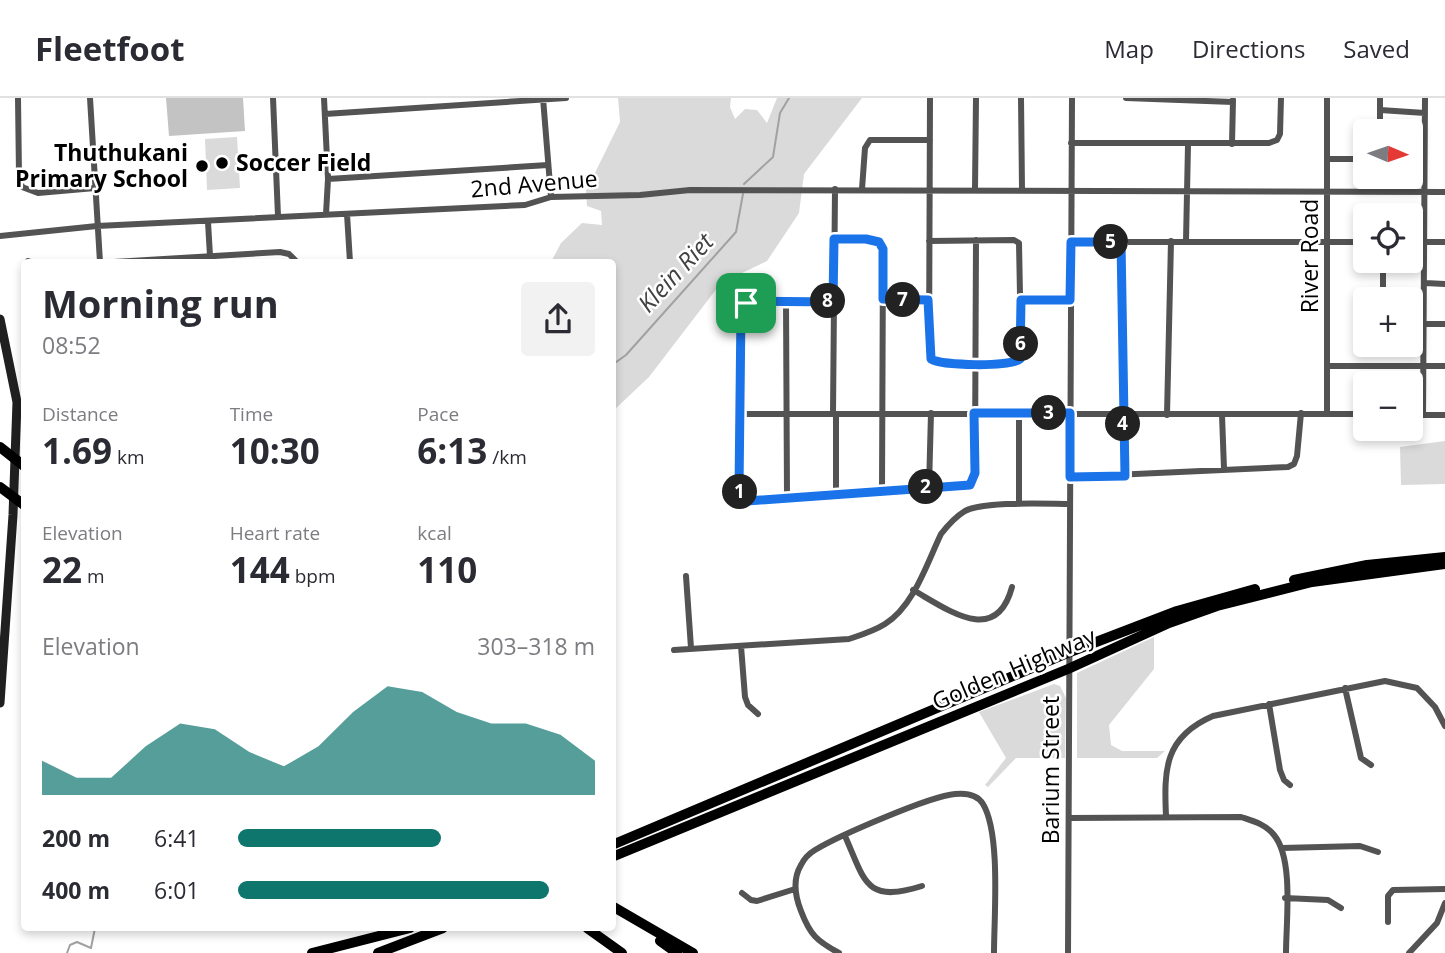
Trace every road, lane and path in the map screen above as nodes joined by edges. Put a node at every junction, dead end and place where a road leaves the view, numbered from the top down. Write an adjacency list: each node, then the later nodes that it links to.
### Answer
1 (18, 98): 29 (street)
2 (90, 98): 29 (street)
3 (273, 98): 43 (street)
4 (324, 98): 19 (street)
5 (543, 98): 6 (street); 19 (street); 27 (street)
6 (566, 98)
7 (930, 98): 21 (street)
8 (976, 98): 33 (street)
9 (1021, 98): 34 (street)
10 (1072, 98): 22 (street, Barium Street)
11 (1126, 98): 16 (street)
12 (1281, 98): 23 (street)
13 (1327, 98): 25 (street, River Road)
14 (1380, 98): 17 (street)
15 (1425, 98): 18 (street)
16 (1233, 100): 23 (street)
17 (1380, 110): 18 (street); 20 (street)
18 (1425, 113): 38 (street)
19 (325, 114): 28 (street)
20 (1380, 119)
21 (930, 140): 31 (street); 32 (street)
22 (1072, 143): 24 (street); 35 (street, Barium Street)
23 (1232, 144): 24 (street)
24 (1188, 145): 36 (street)
25 (1328, 159): 26 (street); 37 (street, River Road)
26 (1353, 159)
27 (548, 165): 28 (street); 40 (street)
28 (328, 179): 41 (street)
29 (95, 188): 45 (street)
30 (835, 189): 31 (street, 2nd Avenue); 40 (street, 2nd Avenue); 47 (street)
31 (862, 189): 32 (street, 2nd Avenue)
32 (930, 189): 33 (street, 2nd Avenue); 49 (street)
33 (975, 189): 34 (street, 2nd Avenue)
34 (1021, 190): 35 (street, 2nd Avenue)
35 (1071, 190): 36 (street, 2nd Avenue); 52 (street, Barium Street)
36 (1187, 190): 37 (street, 2nd Avenue); 51 (street)
37 (1328, 191): 38 (street, 2nd Avenue); 54 (street, River Road)
38 (1425, 192): 39 (street, 2nd Avenue); 56 (street)
39 (1445, 192)
40 (551, 197): 42 (street, 2nd Avenue)
41 (326, 214): 42 (street, 2nd Avenue); 43 (street, 2nd Avenue)
42 (347, 214): 62 (street)
43 (278, 216): 44 (street, 2nd Avenue)
44 (208, 222): 45 (street, 2nd Avenue); 58 (street)
45 (97, 226): 46 (street, 2nd Avenue); 59 (street)
46 (0, 236)
47 (834, 239): 65 (street); 70 (street)
48 (976, 240): 49 (street); 67 (street); 74 (street)
49 (929, 241): 66 (street)
50 (1171, 241): 51 (street); 53 (street); 90 (street)
51 (1186, 241): 54 (street)
52 (1071, 242): 53 (street); 68 (street, Barium Street)
53 (1121, 242): 82 (street)
54 (1328, 242): 55 (street); 75 (street, River Road)
55 (1353, 242)
56 (1423, 242): 57 (street); 63 (street)
57 (1445, 242)
58 (210, 256): 60 (street); 61 (street)
59 (100, 259)
60 (162, 259)
61 (293, 259)
62 (350, 259)
63 (1424, 284): 64 (street); 72 (street)
64 (1445, 284)
65 (883, 299): 66 (street); 87 (street)
66 (928, 300): 74 (street)
67 (1021, 300): 68 (street); 74 (street)
68 (1070, 300): 81 (street, Barium Street)
69 (786, 301): 70 (street); 84 (street); 85 (street)
70 (833, 302): 86 (street)
71 (0, 319): 109 (street)
72 (1425, 324): 73 (street); 76 (street)
73 (1445, 324)
74 (975, 363): 79 (street)
75 (1328, 366): 76 (street); 88 (street, River Road)
76 (1424, 366): 77 (street); 92 (street)
77 (1445, 366)
78 (932, 413): 79 (street); 87 (street); 100 (street)
79 (974, 413): 80 (street); 100 (street)
80 (1019, 413): 81 (street); 105 (street)
81 (1070, 413): 82 (street); 98 (street, Barium Street)
82 (1123, 413): 90 (street); 97 (street)
83 (1301, 413): 88 (street); 91 (street); 96 (street)
84 (738, 414): 85 (street); 103 (street)
85 (786, 414): 86 (street); 103 (street)
86 (835, 414): 87 (street); 102 (street)
87 (883, 414): 101 (street)
88 (1328, 414): 89 (street)
89 (1353, 414)
90 (1167, 415): 91 (street)
91 (1222, 415): 96 (street)
92 (1423, 415): 93 (street)
93 (1445, 415)
94 (0, 447): 95 (highway)
95 (21, 464)
96 (1224, 469): 97 (street)
97 (1125, 476): 98 (street)
98 (1070, 477): 106 (street, Barium Street)
99 (0, 487): 104 (highway)
100 (929, 487): 101 (street)
101 (882, 491): 102 (street)
102 (836, 493): 103 (street)
103 (787, 497)
104 (21, 503)
105 (1019, 504): 106 (street); 112 (street)
106 (1070, 504): 116 (street, Barium Street)
107 (1445, 557): 116 (main road, Golden Highway)
108 (1445, 564): 117 (main road, Golden Highway)
109 (4, 568): 119 (street)
110 (686, 576): 114 (street)
111 (1012, 587): 112 (street)
112 (914, 590): 113 (street)
113 (741, 646): 114 (street); 121 (street)
114 (691, 648): 115 (street)
115 (674, 650)
116 (1070, 652): 117 (street, Barium Street); 128 (main road, Golden Highway)
117 (1068, 669): 126 (street, Barium Street); 131 (main road, Golden Highway)
118 (1345, 688): 120 (street); 122 (street); 123 (street)
119 (0, 703)
120 (1269, 704): 124 (street); 125 (street)
121 (758, 714)
122 (1445, 725)
123 (1371, 765)
124 (1290, 785)
125 (1166, 816): 126 (street); 129 (street)
126 (1069, 818): 152 (street, Barium Street)
127 (845, 836): 132 (street); 133 (street); 151 (street)
128 (616, 843)
129 (1282, 848): 130 (street); 136 (street)
130 (1378, 852)
131 (616, 856)
132 (922, 886)
133 (795, 889): 135 (street); 150 (street)
134 (1445, 889): 141 (street)
135 (742, 892)
136 (1286, 898): 139 (street); 153 (street)
137 (1445, 903): 154 (street)
138 (616, 908): 149 (highway)
139 (1341, 908)
140 (616, 909): 148 (highway)
141 (1388, 922)
142 (398, 931): 145 (main road)
143 (435, 931): 146 (main road)
144 (592, 931): 147 (highway)
145 (312, 953)
146 (378, 953)
147 (621, 953)
148 (677, 953)
149 (693, 953)
150 (839, 953)
151 (994, 953)
152 (1068, 953)
153 (1286, 953)
154 (1409, 953)

